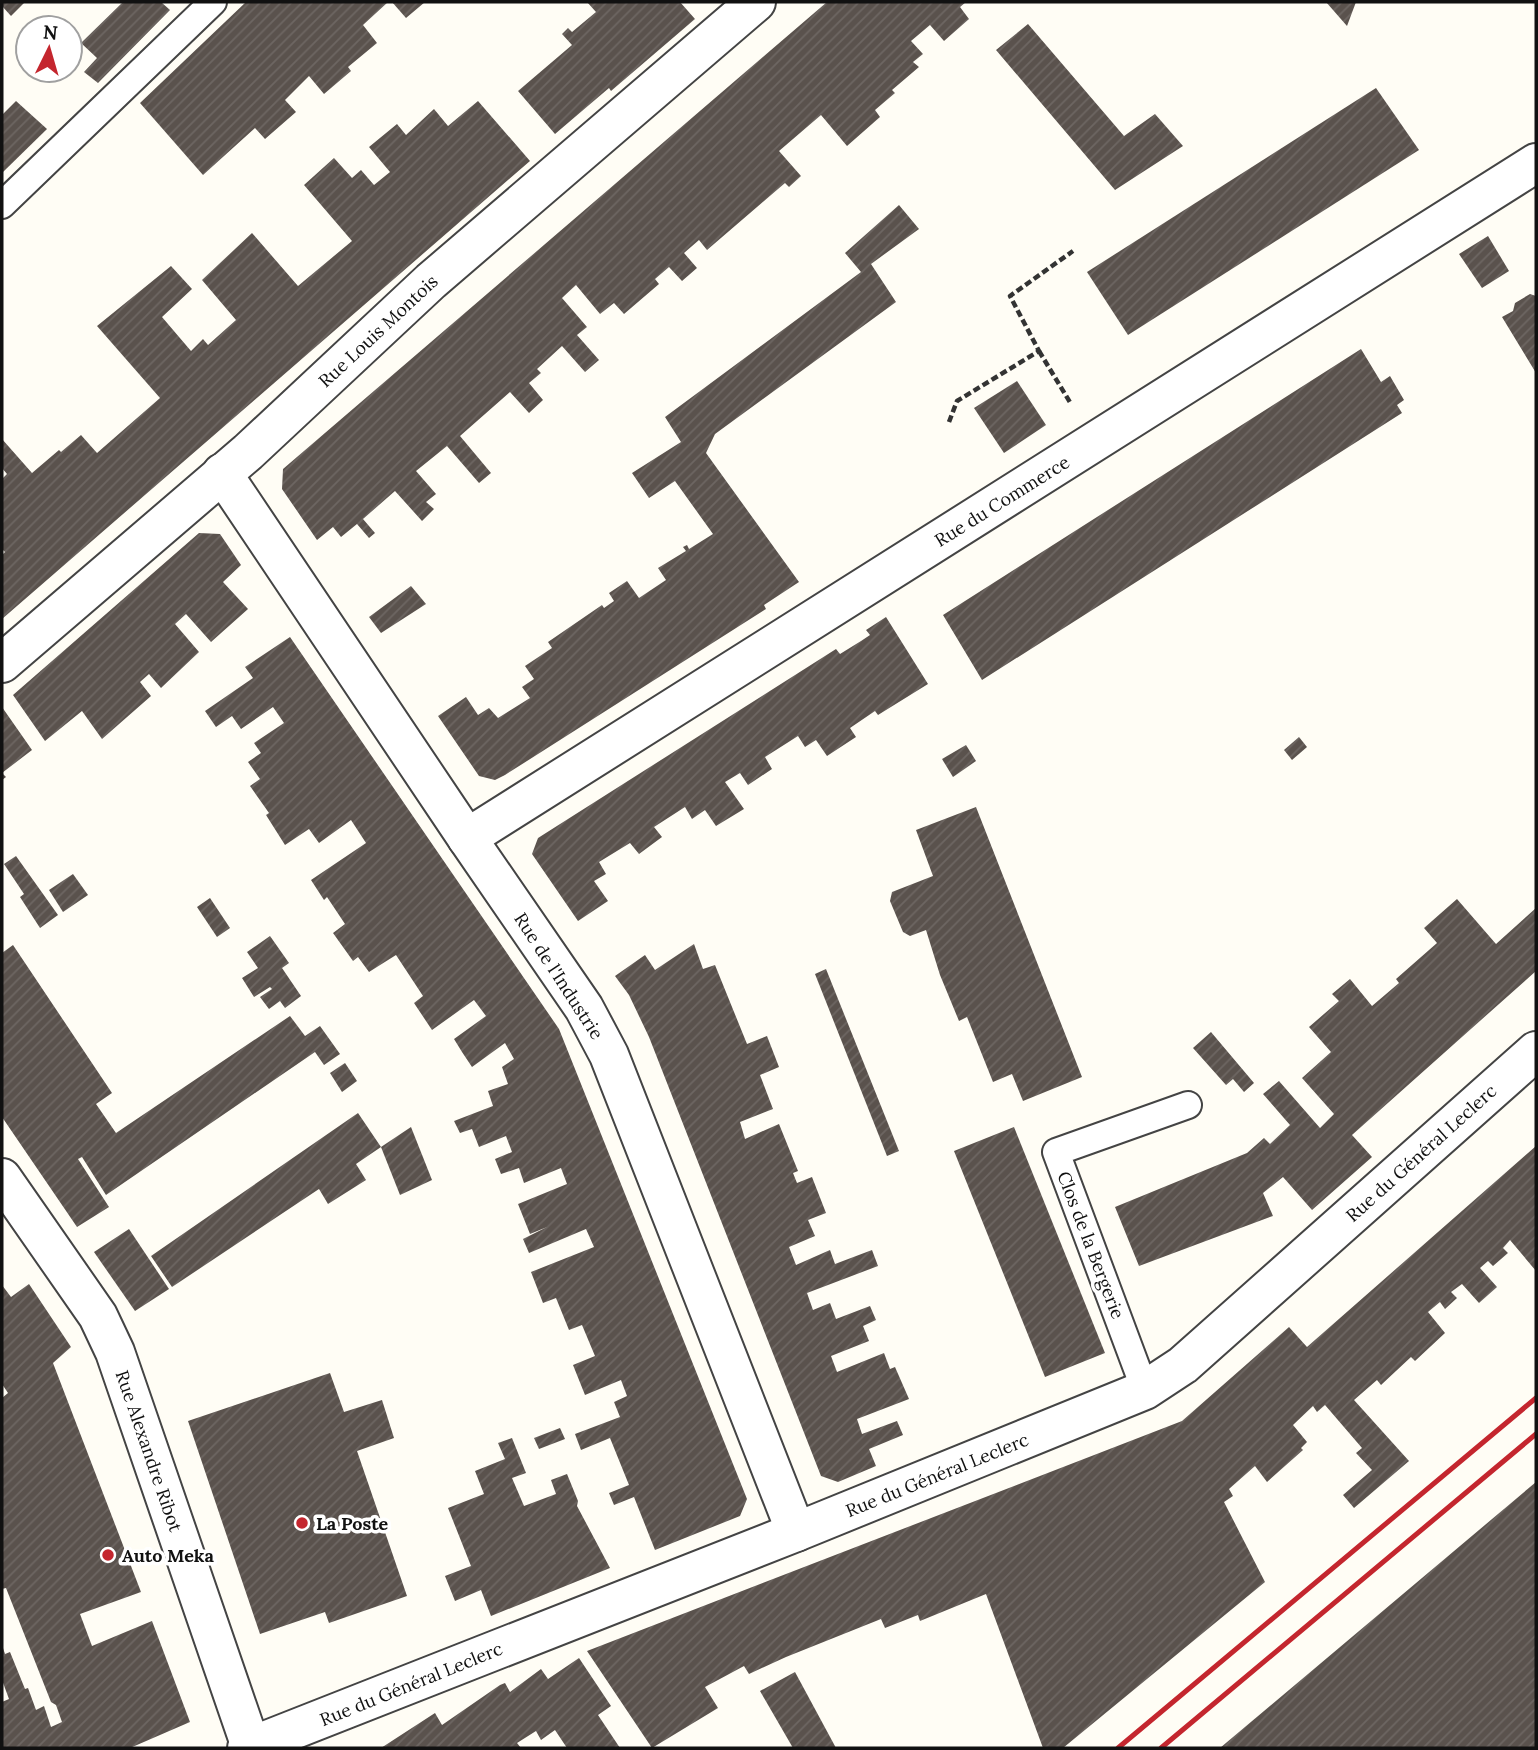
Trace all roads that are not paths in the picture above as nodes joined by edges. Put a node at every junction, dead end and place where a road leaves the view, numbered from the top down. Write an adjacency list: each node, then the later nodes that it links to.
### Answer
1 (213, 2): 4 (lane)
2 (756, 2): 5 (street, Rue Louis Montois)
3 (1536, 163): 7 (street, Rue du Commerce)
4 (2, 205)
5 (222, 473): 6 (street, Rue Louis Montois); 7 (street, Rue de l'Industrie)
6 (2, 663)
7 (467, 838): 12 (street, Rue de l'Industrie)
8 (1536, 1051): 11 (street, Rue du Général Leclerc)
9 (1188, 1105): 11 (lane, Clos de la Bergerie)
10 (2, 1178): 13 (street, Rue Alexandre Ribot)
11 (1145, 1390): 12 (street, Rue du Général Leclerc)
12 (796, 1532): 13 (street, Rue du Général Leclerc)
13 (249, 1747)

